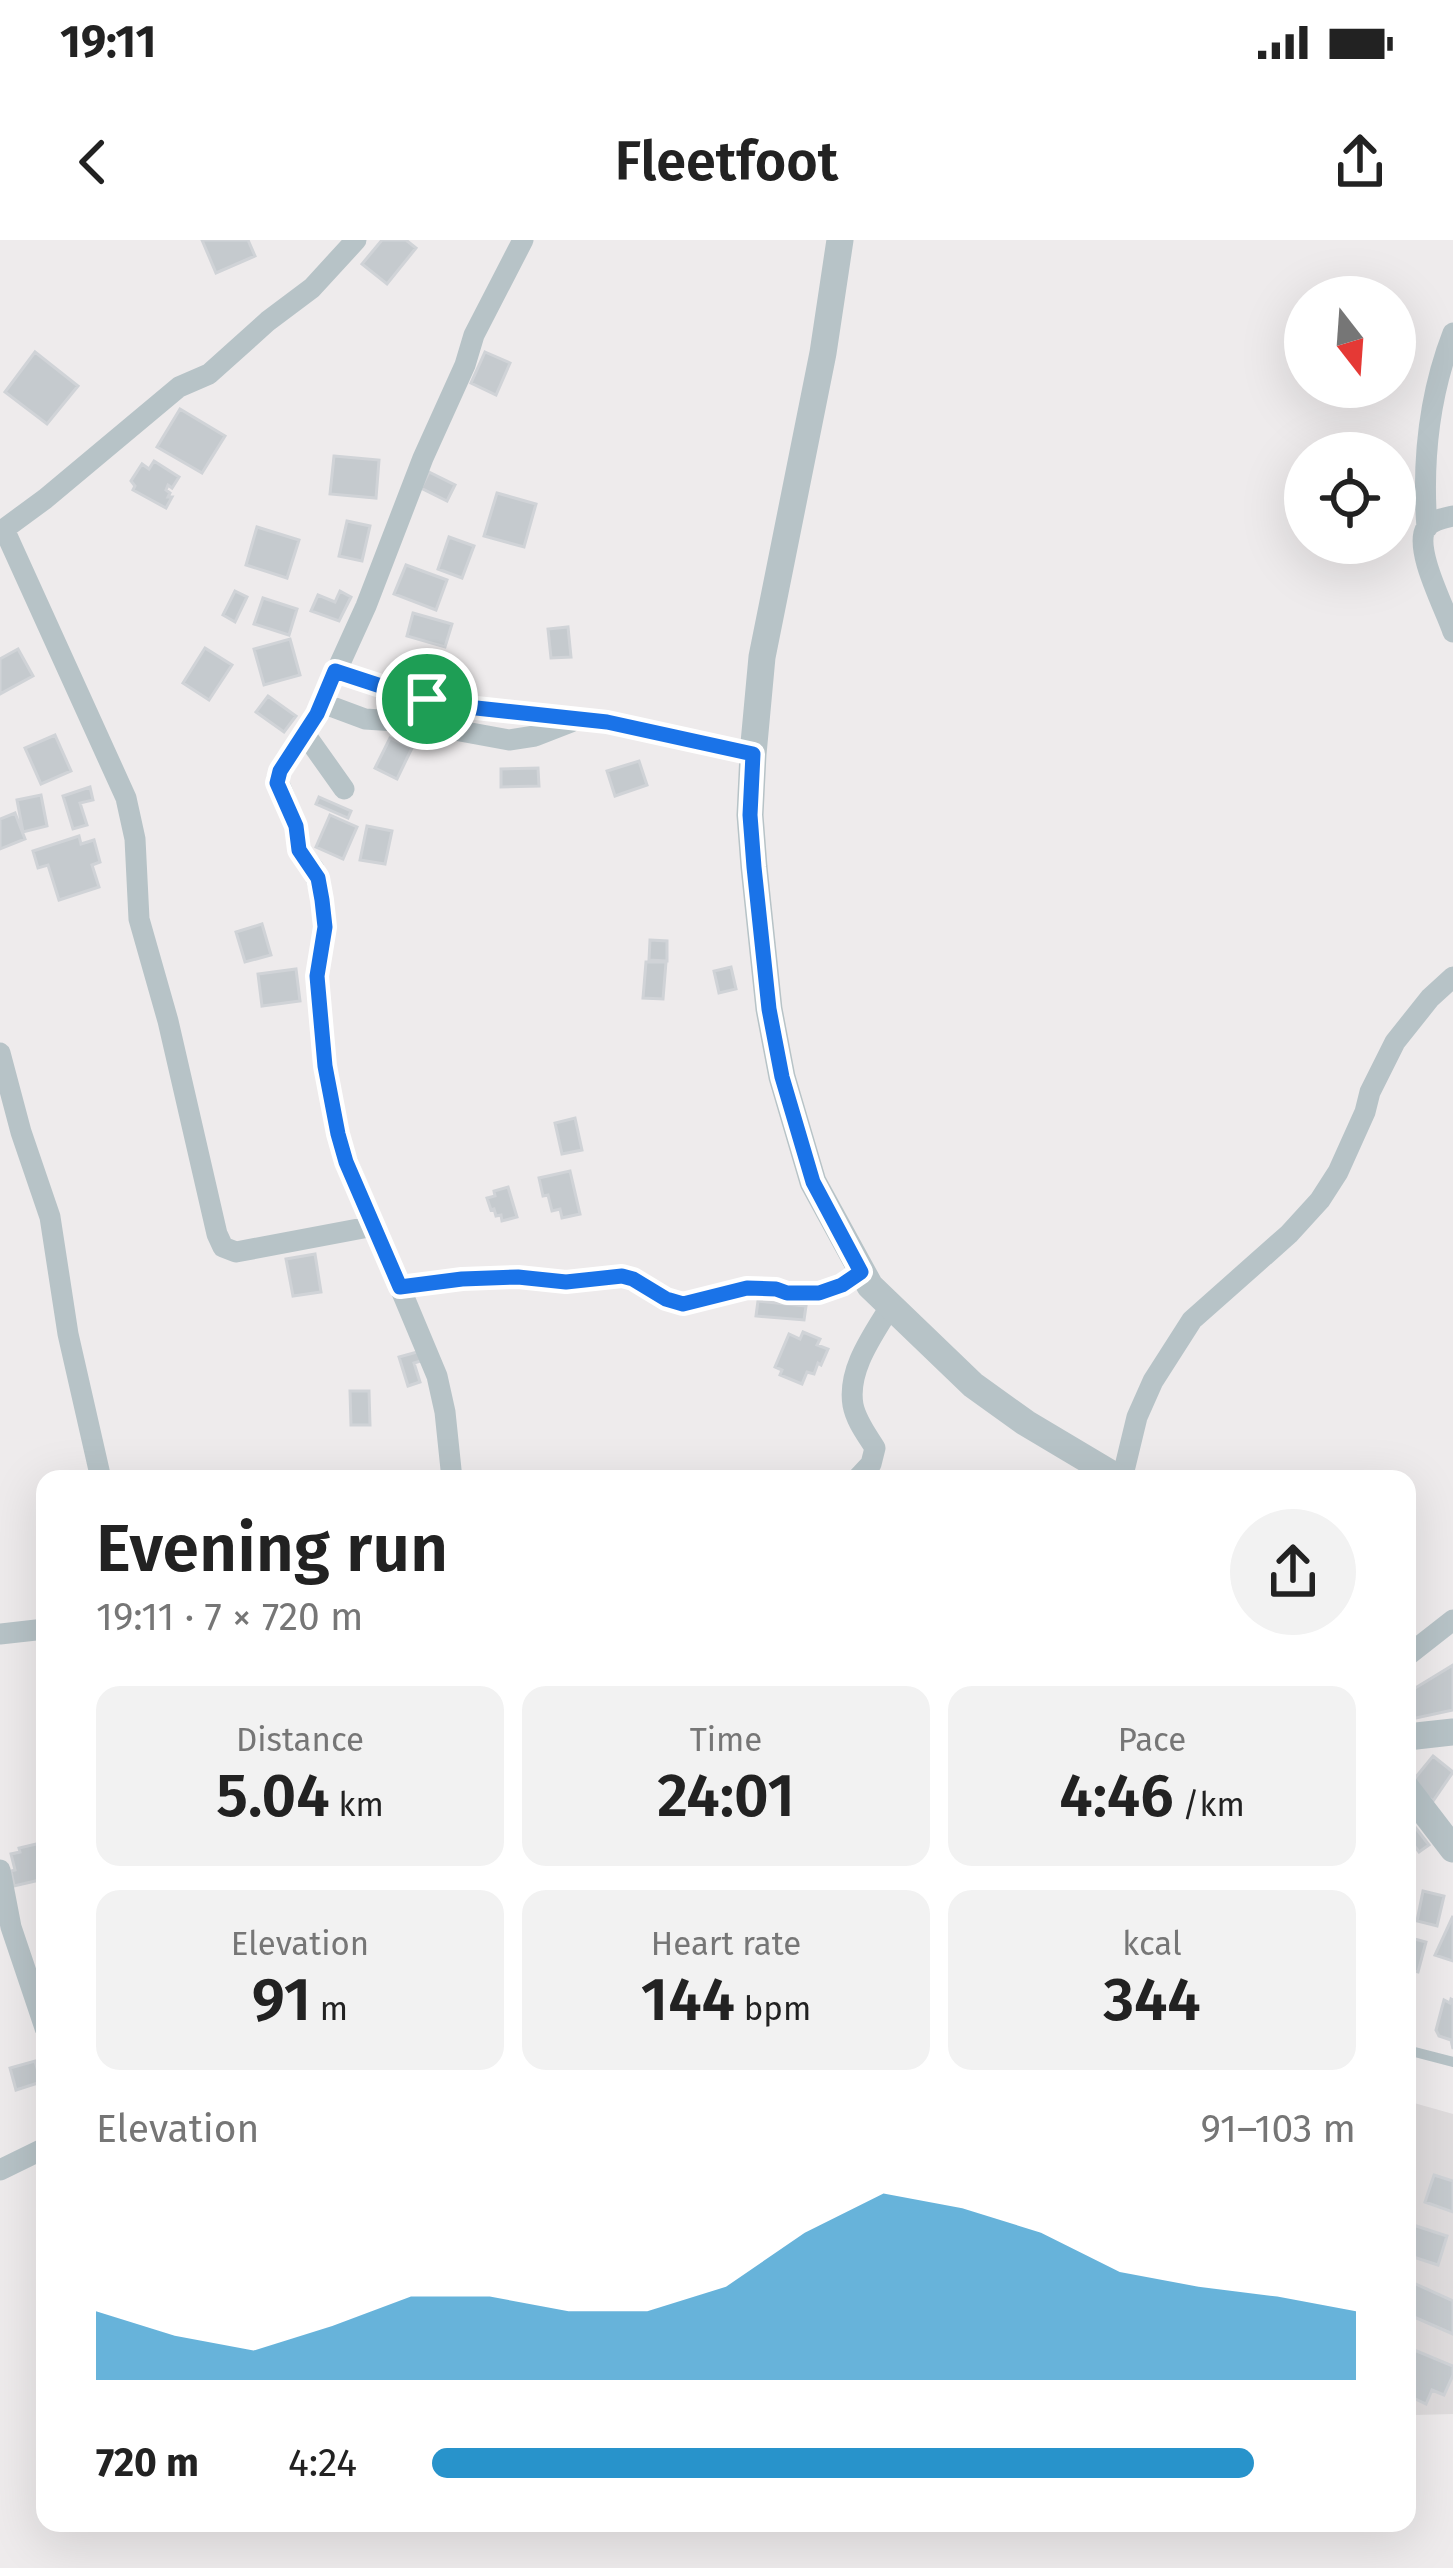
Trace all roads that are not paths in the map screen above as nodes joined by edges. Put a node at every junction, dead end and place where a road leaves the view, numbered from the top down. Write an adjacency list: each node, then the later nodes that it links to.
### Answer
1 (356, 240): 7 (street)
2 (523, 240): 9 (street)
3 (840, 240): 13 (street)
4 (1453, 333): 6 (street)
5 (1453, 516): 6 (street)
6 (1426, 528): 8 (street)
7 (2, 531): 17 (street)
8 (1453, 632)
9 (335, 671): 10 (street); 11 (street)
10 (322, 703): 11 (street); 12 (street)
11 (577, 720): 13 (street)
12 (305, 734): 14 (street); 17 (street)
13 (753, 754): 18 (street)
14 (344, 789)
15 (1453, 977): 25 (street)
16 (0, 1053): 21 (street)
17 (374, 1226): 19 (street)
18 (861, 1272): 19 (street); 20 (street)
19 (400, 1287): 22 (street)
20 (890, 1307): 23 (street); 24 (street)
21 (99, 1470)
22 (451, 1470)
23 (865, 1470)
24 (1105, 1470)
25 (1123, 1470)
26 (1453, 1621): 29 (street)
27 (36, 1631): 28 (street)
28 (0, 1634)
29 (1416, 1649)
30 (1453, 1732): 31 (street)
31 (1416, 1736)
32 (1416, 1801): 33 (street)
33 (1453, 1849)
34 (0, 1870): 35 (street)
35 (36, 2002)
36 (1416, 2052): 37 (lane)
37 (1453, 2062)
38 (36, 2152): 39 (street)
39 (0, 2170)

